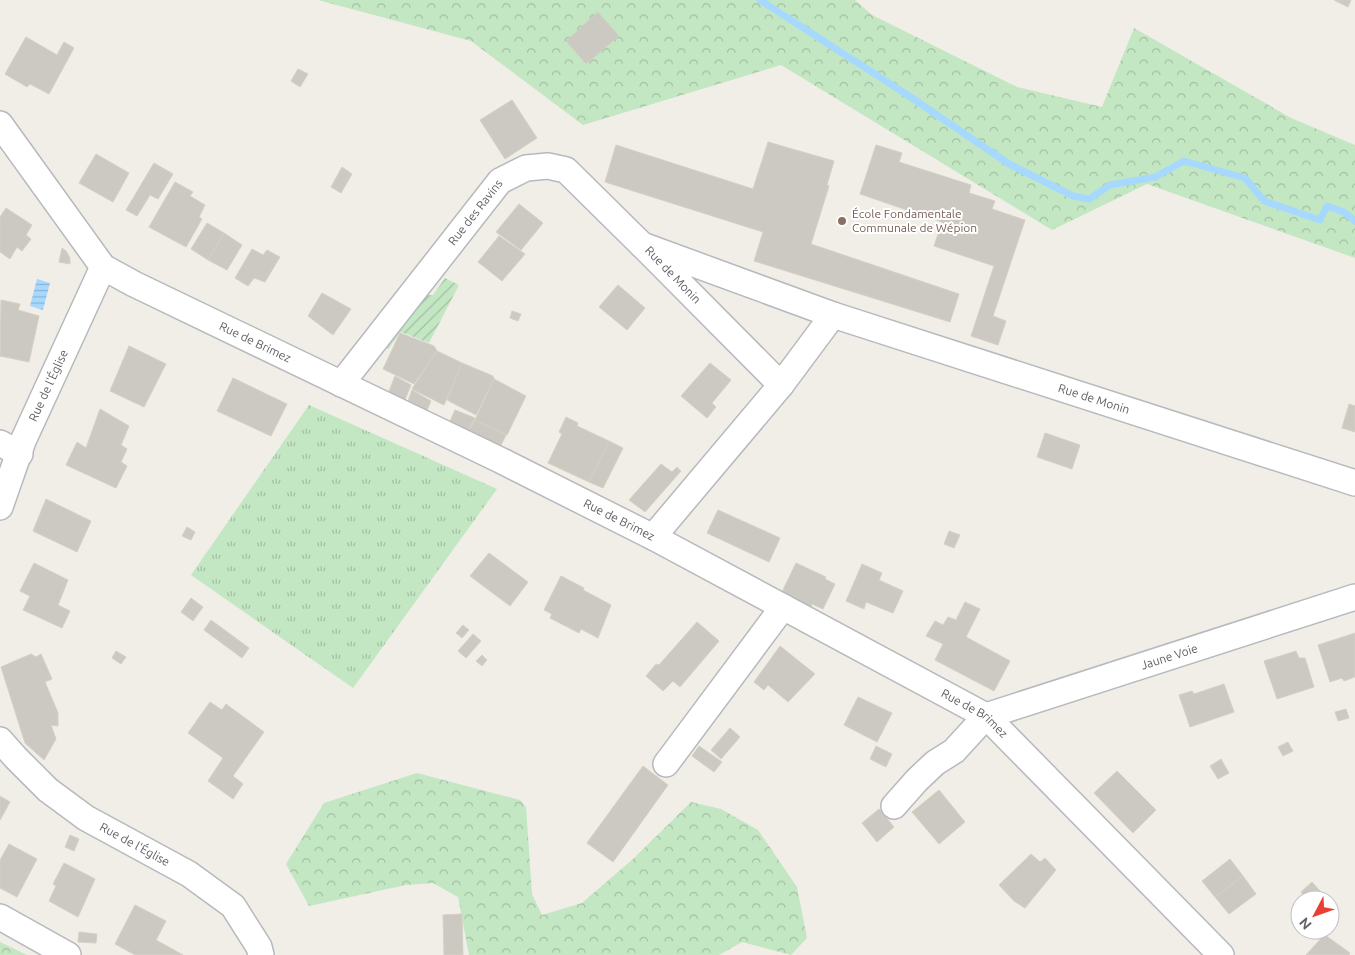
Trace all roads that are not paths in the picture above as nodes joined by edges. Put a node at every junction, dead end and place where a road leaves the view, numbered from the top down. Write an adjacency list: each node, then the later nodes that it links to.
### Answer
1 (0, 124): 3 (street, Rue de Brimez)
2 (642, 245): 4 (street, Rue de Monin); 5 (street, Rue des Ravins); 6 (street, Rue de Monin)
3 (103, 267): 5 (street, Rue de Brimez); 7 (street, Rue de l'Église)
4 (833, 315): 6 (street); 8 (street, Rue de Monin)
5 (341, 384): 10 (street, Rue de Brimez)
6 (781, 385): 10 (street)
7 (10, 448): 9 (street, Rue de l'Église)
8 (1355, 483)
9 (0, 507)
10 (653, 537): 12 (street, Rue de Brimez)
11 (1355, 597): 13 (street, Jaune Voie)
12 (784, 607): 13 (street, Rue de Brimez); 15 (street)
13 (986, 716): 16 (street); 20 (street, Rue de Brimez)
14 (0, 740): 19 (street, Rue de l'Église)
15 (666, 764)
16 (894, 806)
17 (0, 917): 18 (street)
18 (68, 955)
19 (262, 955)
20 (1221, 955)

